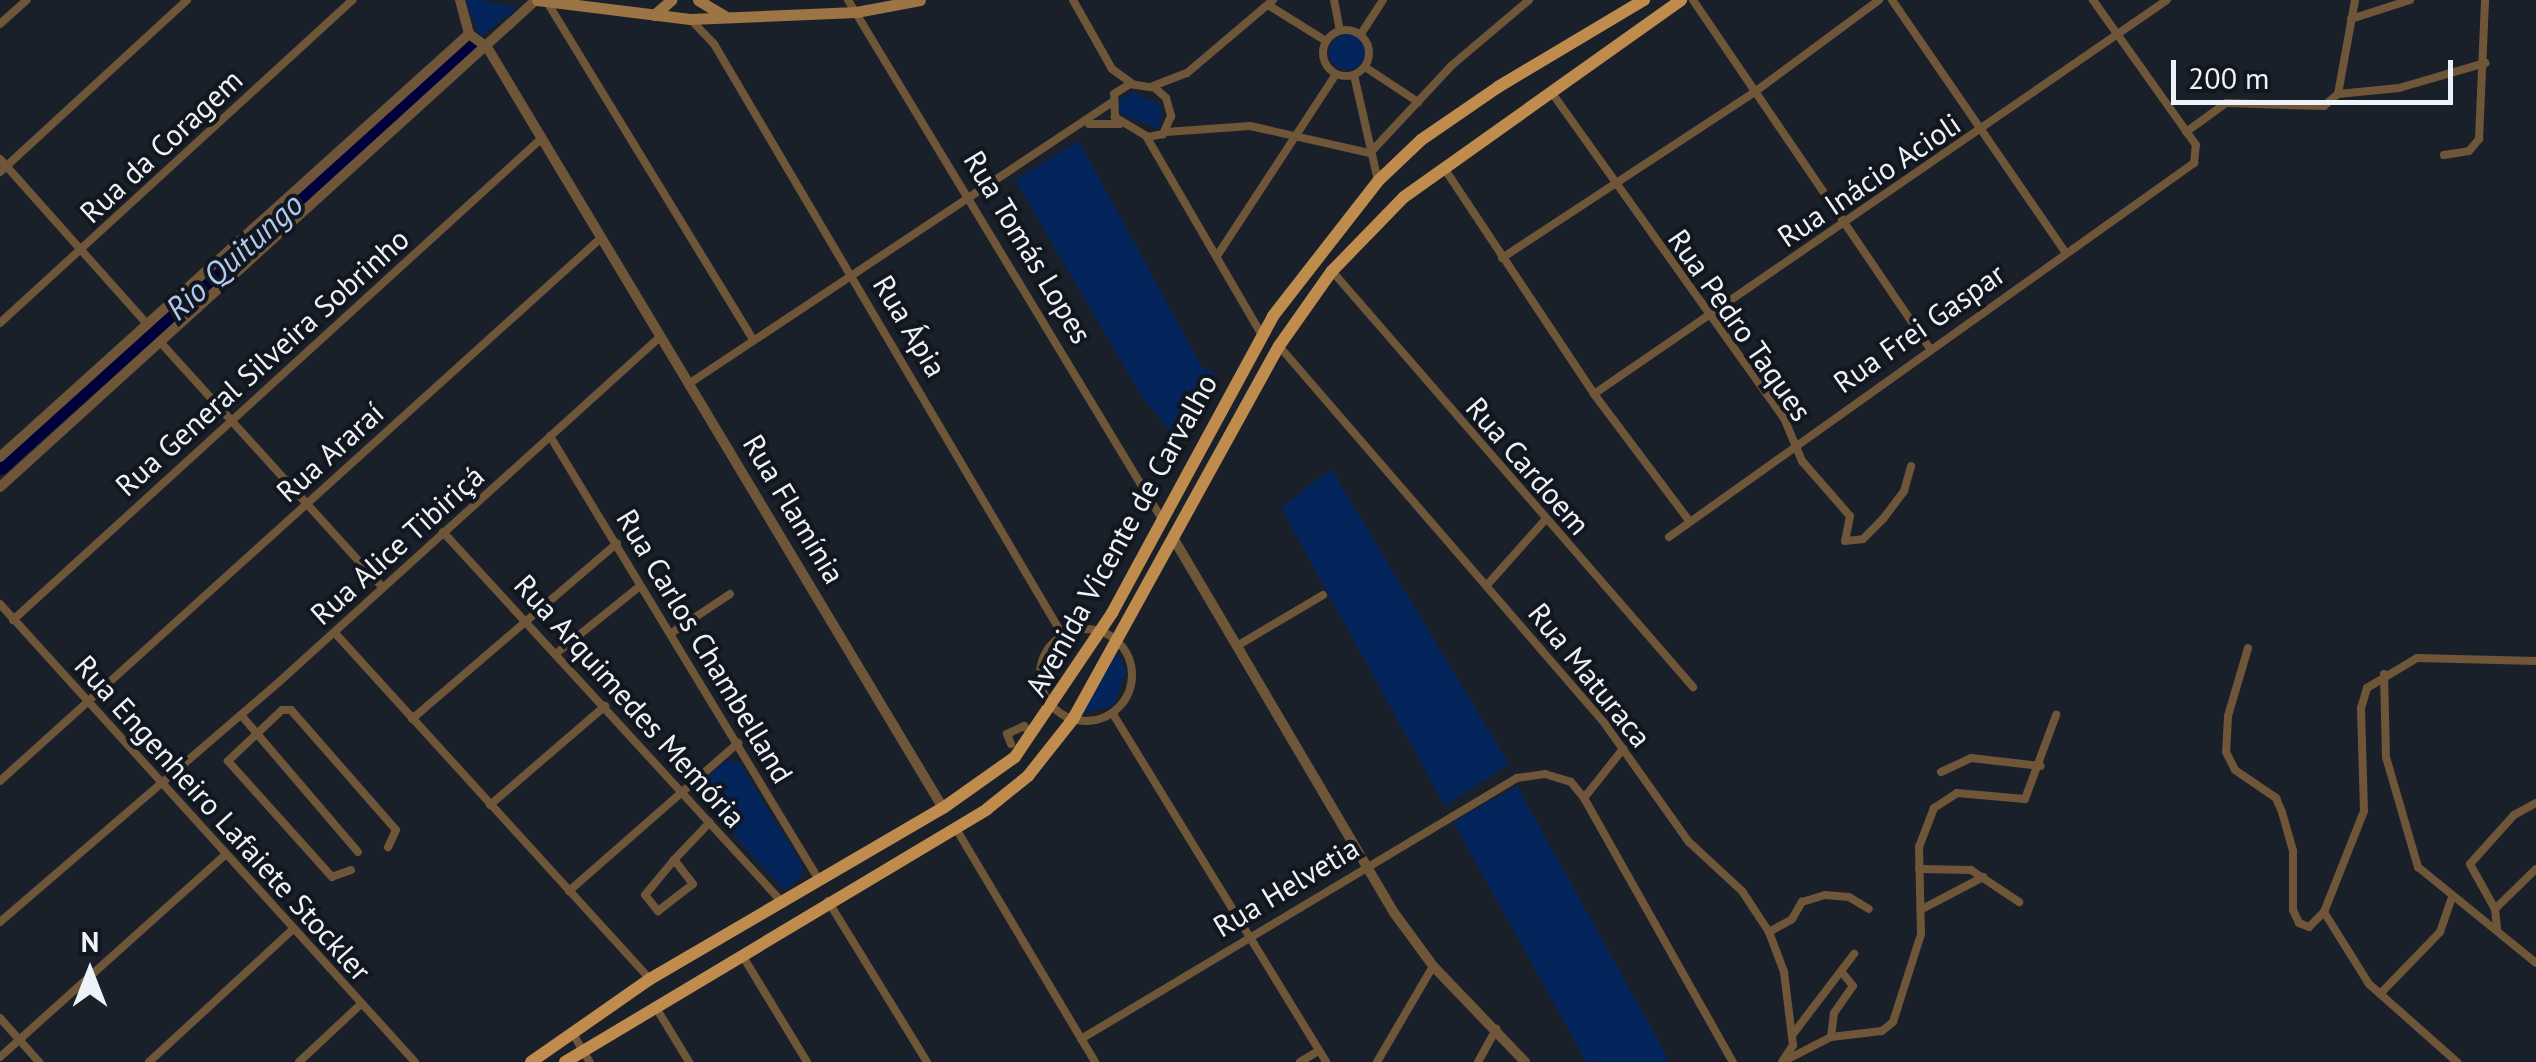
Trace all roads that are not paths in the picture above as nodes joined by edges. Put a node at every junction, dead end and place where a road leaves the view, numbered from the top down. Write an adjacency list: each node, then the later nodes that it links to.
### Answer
1 (27, 0): 31 (street)
2 (187, 0): 65 (street)
3 (352, 0): 72 (street, Rua da Coragem)
4 (460, 0): 33 (street)
5 (672, 0): 26 (main road)
6 (698, 0): 29 (main road)
7 (848, 0): 25 (street, Rua Tomás Lopes)
8 (920, 0): 25 (main road)
9 (1073, 0): 41 (street)
10 (1334, 0): 32 (street)
11 (1384, 0): 34 (street)
12 (1529, 0): 51 (street)
13 (1644, 0): 67 (main road, Avenida Vicente de Carvalho)
14 (1681, 0): 48 (main road, Avenida Vicente de Carvalho)
15 (1693, 0): 47 (street)
16 (1879, 0): 47 (street)
17 (1892, 0): 56 (street)
18 (2094, 0): 35 (street)
19 (2167, 0): 35 (street, Rua Inácio Acioli)
20 (2355, 0): 30 (street)
21 (2410, 0): 30 (street)
22 (2485, 0): 39 (street)
23 (540, 1): 26 (main road); 38 (street); 83 (street)
24 (1271, 3): 36 (street); 44 (street)
25 (856, 12): 29 (main road); 69 (street, Rua Tomás Lopes)
26 (654, 15): 27 (main road)
27 (690, 18): 28 (main road); 37 (street, Rua Ápia)
28 (716, 18): 29 (main road); 37 (street)
29 (730, 18)
30 (2351, 19): 49 (street)
31 (0, 24)
32 (1340, 30): 34 (street); 36 (street)
33 (469, 34): 38 (street); 80 (street)
34 (1361, 34): 40 (street)
35 (2118, 34): 56 (street, Rua Inácio Acioli); 58 (street)
36 (1326, 41): 42 (street)
37 (714, 44): 77 (street, Rua Ápia)
38 (487, 47): 61 (street, Rua Flamínia); 84 (street)
39 (2486, 63): 49 (street); 64 (street)
40 (1365, 67): 43 (street); 51 (street)
41 (1112, 68): 45 (street); 50 (street)
42 (1336, 74): 43 (street); 57 (street)
43 (1354, 75): 62 (street)
44 (1178, 78): 46 (street); 52 (street)
45 (1135, 84): 46 (street); 50 (street)
46 (1150, 87): 52 (street)
47 (1756, 91): 68 (street); 70 (street)
48 (1552, 93): 66 (main road, Avenida Vicente de Carvalho); 68 (street, Rua Pedro Taques)
49 (2338, 94): 58 (street)
50 (1113, 99): 53 (street); 54 (street)
51 (1418, 102): 62 (street)
52 (1170, 107): 55 (street); 59 (street)
53 (1084, 124): 54 (street); 69 (street)
54 (1122, 124): 60 (street)
55 (1196, 125): 57 (street); 59 (street)
56 (1984, 129): 70 (street, Rua Inácio Acioli); 73 (street)
57 (1299, 132): 62 (street); 74 (street)
58 (2186, 132): 73 (street, Rua Frei Gaspar)
59 (1164, 133): 60 (street); 63 (street)
60 (1146, 136): 63 (street)
61 (542, 138): 71 (street, Rua Flamínia); 89 (street, Rua General Silveira Sobrinho)
62 (1370, 153): 67 (street)
63 (1159, 155): 74 (street)
64 (2444, 155)
65 (2, 166): 72 (street)
66 (1444, 168): 75 (street); 76 (main road, Avenida Vicente de Carvalho)
67 (1378, 181): 82 (main road, Avenida Vicente de Carvalho)
68 (1615, 184): 75 (street); 78 (street, Rua Pedro Taques)
69 (971, 198): 77 (street); 97 (street, Rua Tomás Lopes)
70 (1845, 222): 78 (street, Rua Inácio Acioli); 86 (street)
71 (602, 236): 81 (street, Rua Flamínia); 95 (street, Rua Araraí)
72 (81, 251): 79 (street, Rua da Coragem); 80 (street)
73 (2066, 252): 86 (street, Rua Frei Gaspar)
74 (1217, 256): 82 (street)
75 (1502, 258): 88 (street)
76 (1332, 271): 85 (main road, Avenida Vicente de Carvalho); 98 (street, Rua Cardoem)
77 (852, 277): 83 (street); 115 (street, Rua Ápia)
78 (1709, 317): 88 (street, Rua Inácio Acioli); 91 (street, Rua Pedro Taques)
79 (0, 323)
80 (147, 324): 92 (street)
81 (660, 336): 87 (street, Rua Flamínia); 90 (street, Rua Alice Tibiriçá)
82 (1262, 336): 97 (main road, Avenida Vicente de Carvalho)
83 (753, 338): 87 (street)
84 (161, 344): 89 (street); 94 (street)
85 (1279, 346): 101 (main road, Avenida Vicente de Carvalho); 103 (street, Rua Maturaca)
86 (1929, 347): 91 (street, Rua Frei Gaspar)
87 (690, 383): 144 (street, Rua Flamínia)
88 (1594, 394): 96 (street)
89 (231, 421): 95 (street); 109 (street, Rua General Silveira Sobrinho)
90 (550, 436): 99 (street, Rua Alice Tibiriçá); 102 (street, Rua Carlos Chambelland)
91 (1794, 443): 93 (street, Rua Pedro Taques); 96 (street, Rua Frei Gaspar)
92 (0, 457)
93 (1910, 466)
94 (0, 487)
95 (306, 504): 105 (street); 123 (street, Rua Araraí)
96 (1688, 519): 100 (street, Rua Frei Gaspar)
97 (1163, 520): 112 (main road, Avenida Vicente de Carvalho)
98 (1544, 521): 103 (street); 122 (street, Rua Cardoem)
99 (444, 532): 105 (street, Rua Alice Tibiriçá); 110 (street, Rua Arquimedes Memória)
100 (1669, 536)
101 (1174, 541): 116 (main road, Avenida Vicente de Carvalho); 117 (street)
102 (616, 543): 104 (street, Rua Carlos Chambelland); 110 (street)
103 (1487, 585): 135 (street, Rua Maturaca)
104 (640, 586): 114 (street, Rua Carlos Chambelland); 119 (street)
105 (382, 587): 113 (street, Rua Alice Tibiriçá)
106 (730, 594): 114 (street)
107 (1323, 594): 117 (street)
108 (0, 604): 109 (street, Rua Engenheiro Lafaiete Stockler)
109 (12, 617): 111 (street, Rua General Silveira Sobrinho); 123 (street, Rua Engenheiro Lafaiete Stockler)
110 (529, 622): 119 (street, Rua Arquimedes Memória); 129 (street)
111 (0, 624)
112 (1101, 632): 115 (street); 116 (street); 125 (main road, Avenida Vicente de Carvalho)
113 (335, 633): 127 (street, Rua Alice Tibiriçá); 129 (street)
114 (670, 634): 133 (street, Rua Carlos Chambelland)
115 (1062, 634): 125 (street)
116 (1118, 641): 126 (street); 130 (main road, Avenida Vicente de Carvalho)
117 (1237, 646): 151 (street)
118 (2248, 648): 165 (street)
119 (558, 652): 124 (street, Rua Arquimedes Memória)
120 (2536, 661): 121 (street)
121 (2384, 674): 158 (street); 165 (street)
122 (1693, 687)
123 (86, 700): 138 (street, Rua Araraí); 139 (street, Rua Engenheiro Lafaiete Stockler)
124 (605, 706): 140 (street, Rua Arquimedes Memória); 143 (street)
125 (1054, 707): 130 (street); 132 (main road, Avenida Vicente de Carvalho)
126 (1113, 714): 130 (street); 170 (street)
127 (241, 715): 131 (street); 139 (street, Rua Alice Tibiriçá)
128 (2056, 715): 136 (street)
129 (412, 719): 143 (street)
130 (1073, 719): 146 (main road, Avenida Vicente de Carvalho)
131 (256, 733): 147 (street); 148 (street); 154 (street)
132 (1033, 736): 134 (street); 144 (main road, Avenida Vicente de Carvalho)
133 (738, 743): 140 (street); 156 (street, Rua Carlos Chambelland)
134 (1011, 744)
135 (1624, 749): 141 (street); 169 (street, Rua Maturaca)
136 (2042, 766): 137 (street); 152 (street)
137 (1941, 772)
138 (0, 780)
139 (159, 782): 149 (street, Rua Engenheiro Lafaiete Stockler); 166 (street, Rua Alice Tibiriçá)
140 (682, 790): 145 (street, Rua Arquimedes Memória); 157 (street)
141 (1584, 798): 151 (street, Rua Helvetia); 207 (street)
142 (2536, 804): 164 (street)
143 (490, 805): 157 (street)
144 (943, 808): 156 (main road, Avenida Vicente de Carvalho)
145 (710, 822): 150 (street); 160 (street, Rua Arquimedes Memória)
146 (955, 827): 159 (main road, Avenida Vicente de Carvalho); 186 (street)
147 (388, 847)
148 (358, 852)
149 (225, 855): 168 (street, Rua Engenheiro Lafaiete Stockler); 185 (street)
150 (674, 860): 150 (street)
151 (1367, 865): 170 (street, Rua Helvetia); 174 (street)
152 (1920, 868): 155 (street); 163 (street)
153 (2536, 869): 164 (street)
154 (352, 870)
155 (1983, 877): 161 (street); 163 (street)
156 (819, 880): 160 (main road, Avenida Vicente de Carvalho)
157 (569, 891): 176 (street)
158 (2452, 898): 167 (street); 177 (street)
159 (828, 901): 171 (main road, Avenida Vicente de Carvalho); 200 (street)
160 (782, 902): 176 (main road, Avenida Vicente de Carvalho)
161 (2019, 902)
162 (1870, 908): 169 (street)
163 (1924, 908): 184 (street)
164 (2495, 909): 167 (street)
165 (2324, 912): 177 (street)
166 (0, 922)
167 (2497, 928): 173 (street)
168 (292, 930): 179 (street, Rua Engenheiro Lafaiete Stockler); 192 (street)
169 (1769, 932): 183 (street, Rua Maturaca)
170 (1246, 935): 186 (street, Rua Helvetia); 188 (street)
171 (741, 953): 178 (main road, Avenida Vicente de Carvalho); 199 (street)
172 (1854, 954): 175 (street)
173 (2536, 963)
174 (1433, 966): 182 (street); 204 (street)
175 (1841, 972): 183 (street); 184 (street)
176 (650, 980): 181 (main road, Avenida Vicente de Carvalho)
177 (2380, 994): 208 (street)
178 (654, 1003): 187 (main road, Avenida Vicente de Carvalho); 198 (street)
179 (361, 1004): 193 (street); 194 (street, Rua Engenheiro Lafaiete Stockler)
180 (0, 1018): 185 (street)
181 (570, 1030): 187 (street); 195 (main road, Avenida Vicente de Carvalho)
182 (1496, 1030): 205 (street); 206 (street)
183 (1793, 1034): 190 (street, Rua Maturaca)
184 (1831, 1037): 190 (street)
185 (19, 1039): 189 (street); 191 (street)
186 (1081, 1039): 201 (street)
187 (582, 1048): 196 (main road, Avenida Vicente de Carvalho); 197 (street)
188 (1315, 1053): 202 (street); 203 (street)
189 (0, 1057)
190 (1786, 1060)
191 (39, 1062)
192 (150, 1062)
193 (299, 1062)
194 (414, 1062)
195 (531, 1062)
196 (565, 1062)
197 (590, 1062)
198 (689, 1062)
199 (807, 1062)
200 (927, 1062)
201 (1095, 1062)
202 (1300, 1062)
203 (1326, 1062)
204 (1377, 1062)
205 (1478, 1062)
206 (1526, 1062)
207 (1733, 1062)
208 (2457, 1062)

